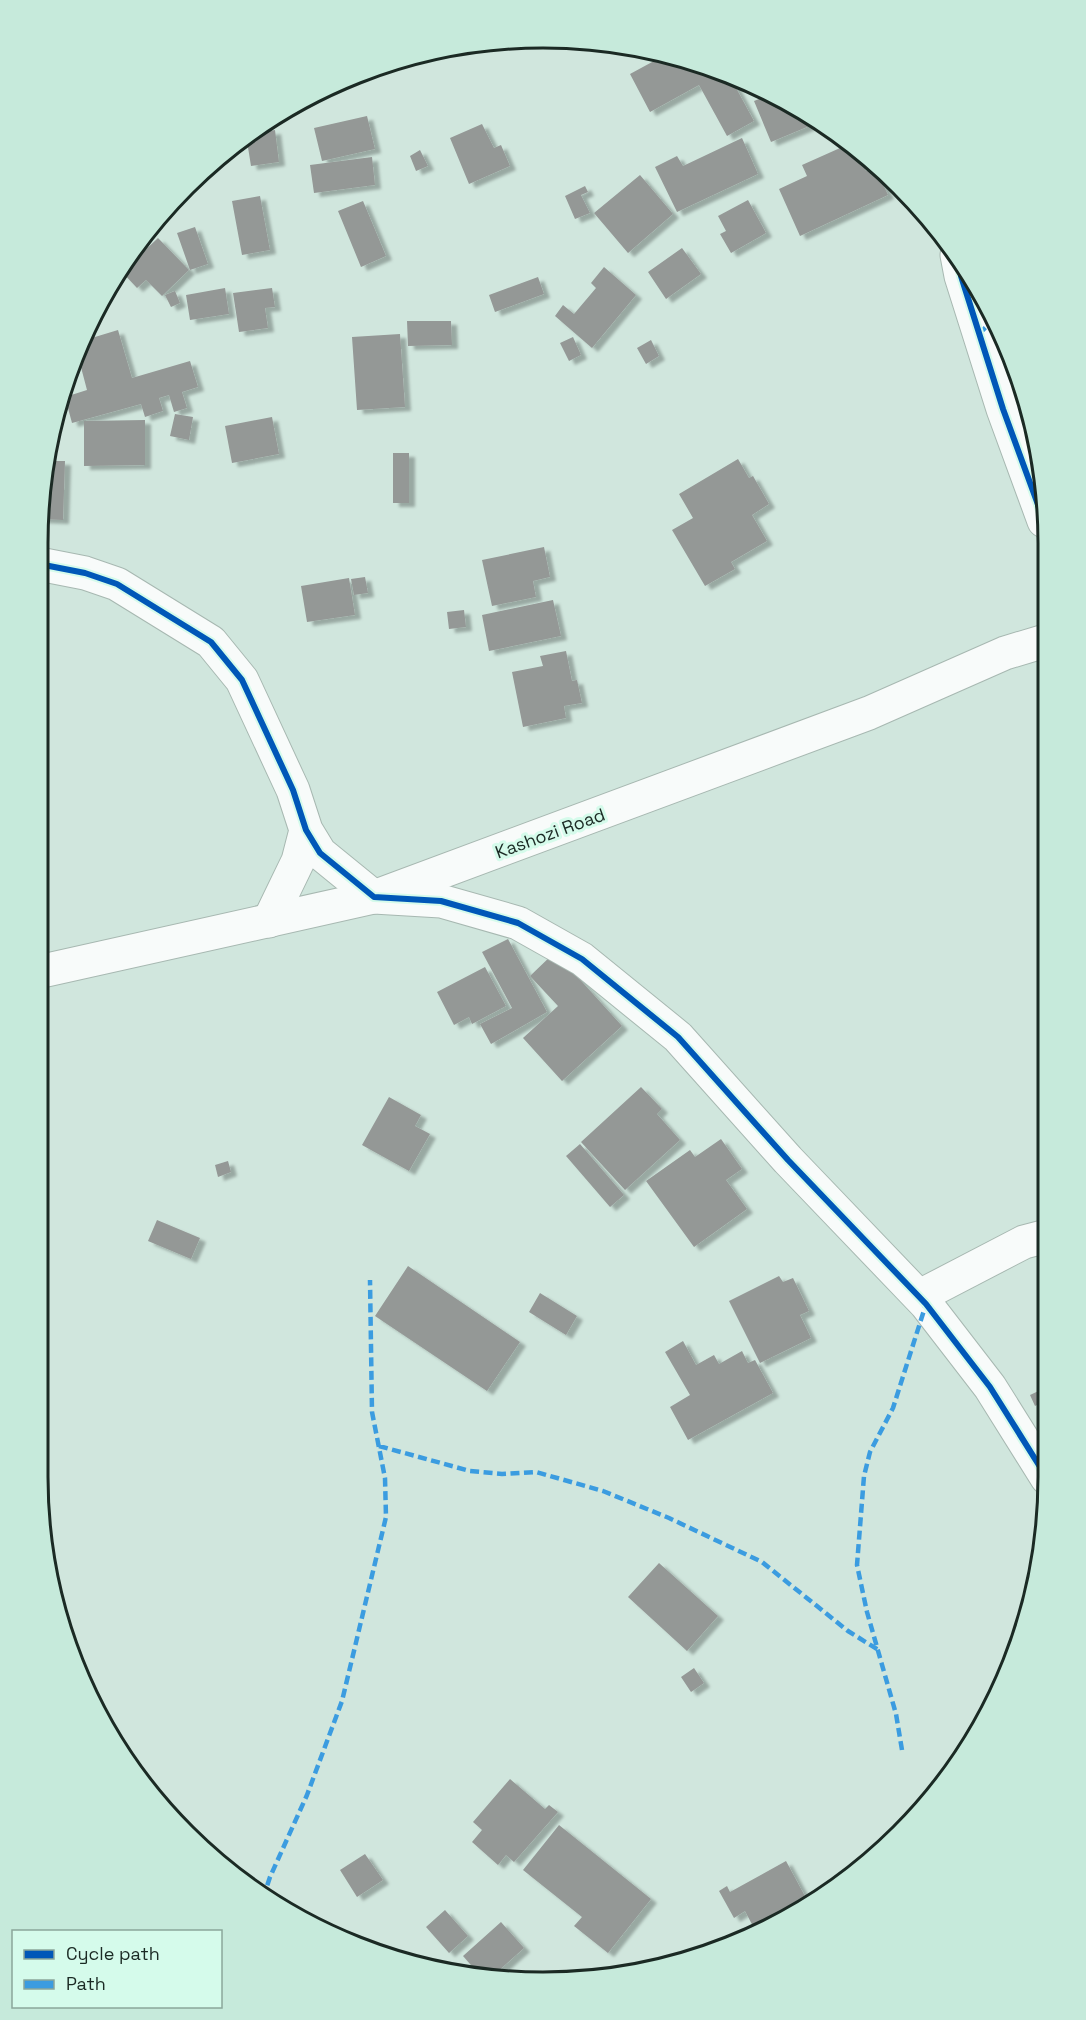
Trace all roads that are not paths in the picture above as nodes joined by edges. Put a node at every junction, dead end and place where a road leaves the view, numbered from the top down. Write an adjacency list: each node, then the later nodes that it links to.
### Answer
1 (962, 280): 2 (street)
2 (1036, 499)
3 (48, 566): 5 (street)
4 (1038, 643): 6 (street, Kashozi Road)
5 (306, 830): 6 (street); 7 (street)
6 (374, 897): 7 (street, Kashozi Road); 10 (street)
7 (269, 921): 8 (street, Kashozi Road)
8 (48, 970)
9 (1038, 1238): 10 (street)
10 (920, 1296): 11 (street)
11 (1038, 1464)

